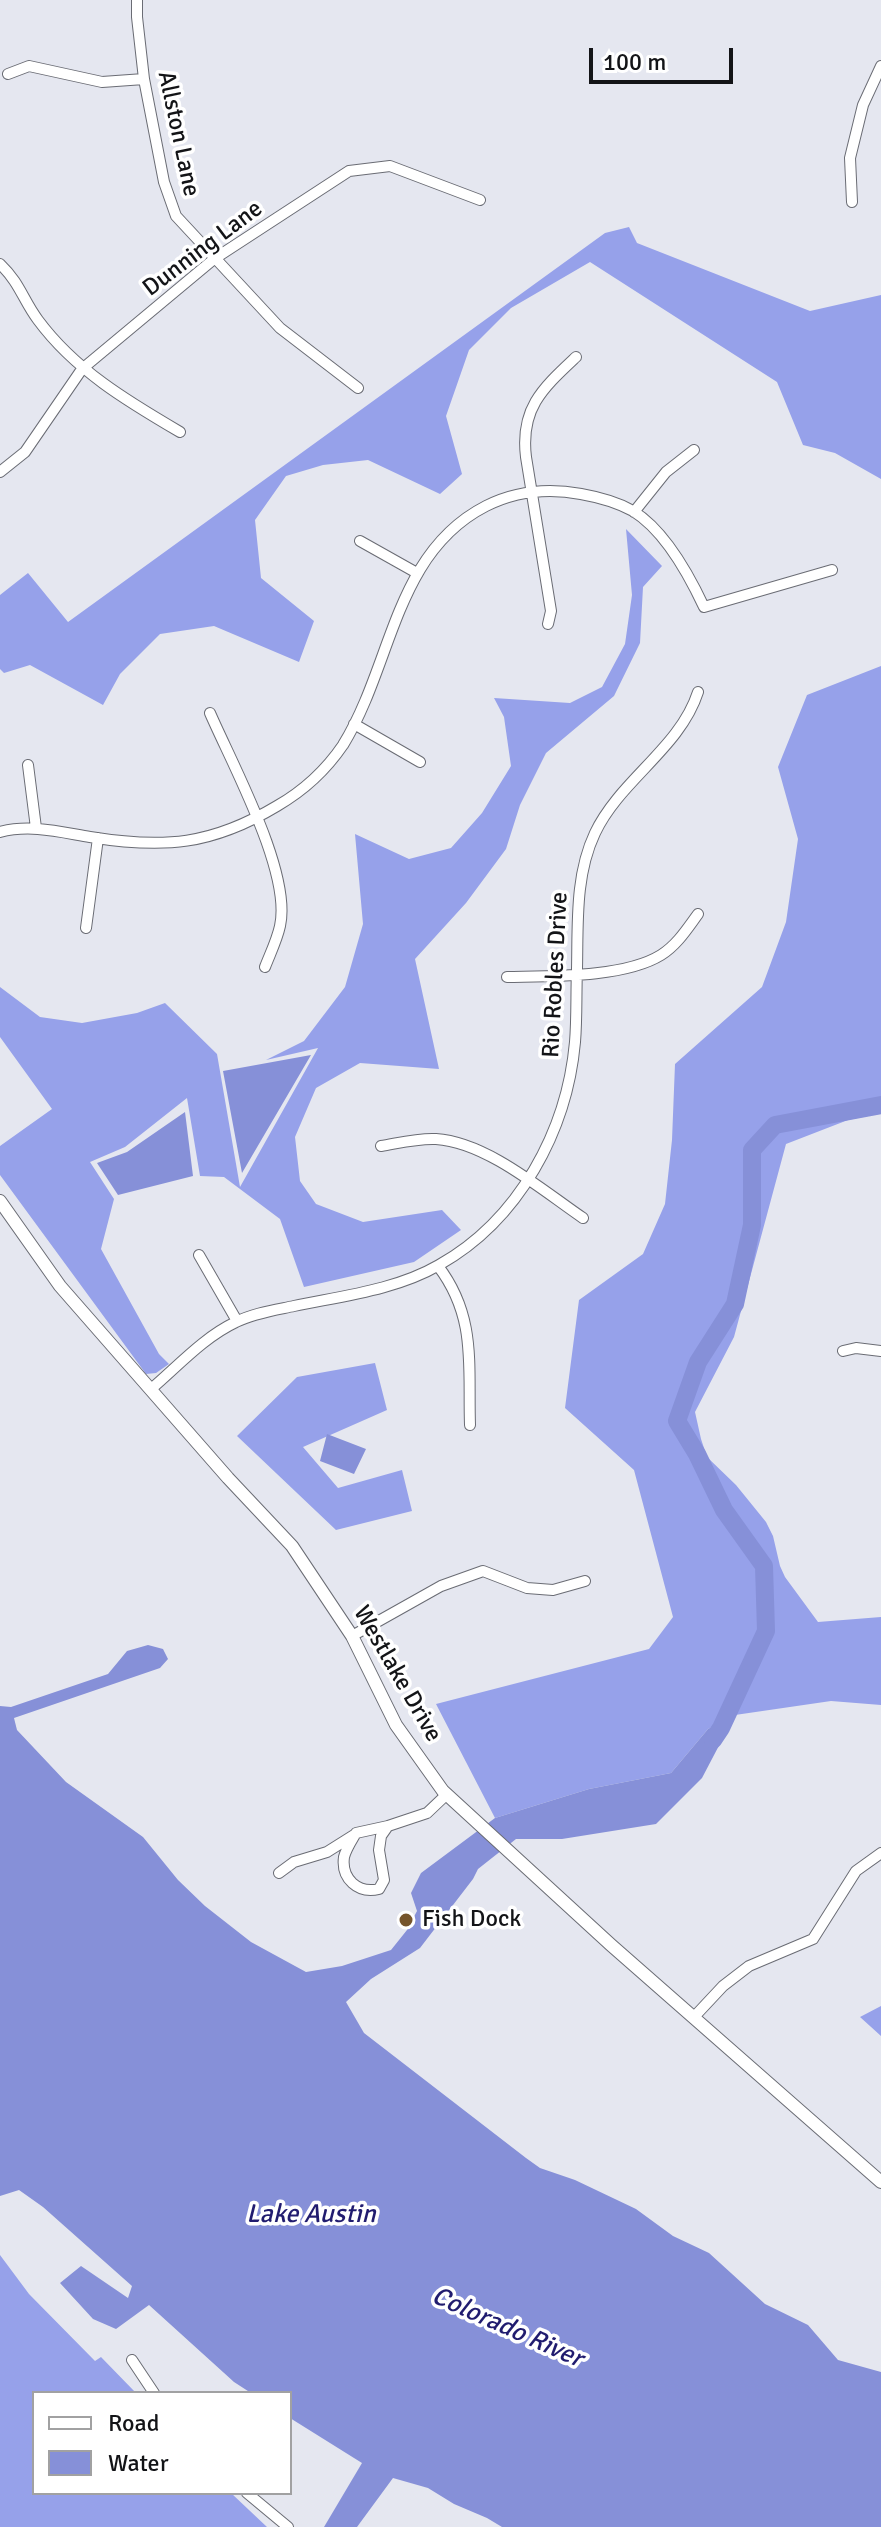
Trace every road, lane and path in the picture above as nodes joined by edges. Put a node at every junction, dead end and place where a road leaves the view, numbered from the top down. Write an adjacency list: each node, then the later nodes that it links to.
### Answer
1 (137, 0): 4 (street, Allston Lane)
2 (881, 66): 6 (street)
3 (8, 74): 4 (street)
4 (144, 79): 7 (street, Allston Lane)
5 (480, 200): 7 (street, Dunning Lane)
6 (852, 202)
7 (214, 259): 10 (street, Dunning Lane); 11 (street, Allston Lane)
8 (0, 264): 10 (street)
9 (576, 357): 15 (street)
10 (82, 369): 12 (street); 14 (street, Dunning Lane)
11 (358, 388)
12 (180, 432)
13 (694, 450): 16 (street)
14 (0, 472)
15 (533, 491): 16 (street); 19 (street); 20 (street)
16 (634, 512): 18 (street)
17 (360, 541): 19 (street)
18 (832, 570)
19 (417, 573): 23 (street)
20 (548, 624)
21 (698, 692): 33 (street, Rio Robles Drive)
22 (210, 713): 26 (street)
23 (354, 724): 24 (street); 26 (street)
24 (420, 762)
25 (28, 765): 27 (street)
26 (256, 818): 29 (street); 32 (street)
27 (36, 828): 28 (street); 29 (street)
28 (0, 832)
29 (98, 838): 31 (street)
30 (698, 914): 33 (street)
31 (86, 928)
32 (265, 967)
33 (577, 975): 34 (street); 36 (street, Rio Robles Drive)
34 (507, 977)
35 (381, 1146): 36 (street)
36 (528, 1181): 38 (street); 40 (street, Rio Robles Drive)
37 (0, 1201): 44 (street, Westlake Drive)
38 (583, 1218)
39 (199, 1255): 41 (street)
40 (438, 1266): 41 (street, Rio Robles Drive); 45 (street)
41 (237, 1321): 44 (street, Rio Robles Drive)
42 (843, 1351): 43 (street)
43 (881, 1351)
44 (151, 1389): 47 (street, Westlake Drive)
45 (470, 1425)
46 (585, 1581): 47 (street)
47 (352, 1636): 48 (street, Westlake Drive)
48 (447, 1794): 49 (street); 53 (street, Westlake Drive)
49 (388, 1826): 50 (street); 50 (street)
50 (356, 1833): 52 (street)
51 (881, 1853): 53 (street)
52 (279, 1873)
53 (694, 2017): 54 (street, Westlake Drive)
54 (881, 2182)
55 (132, 2360): 56 (street)
56 (153, 2391)
57 (249, 2495): 58 (street)
58 (288, 2527)

